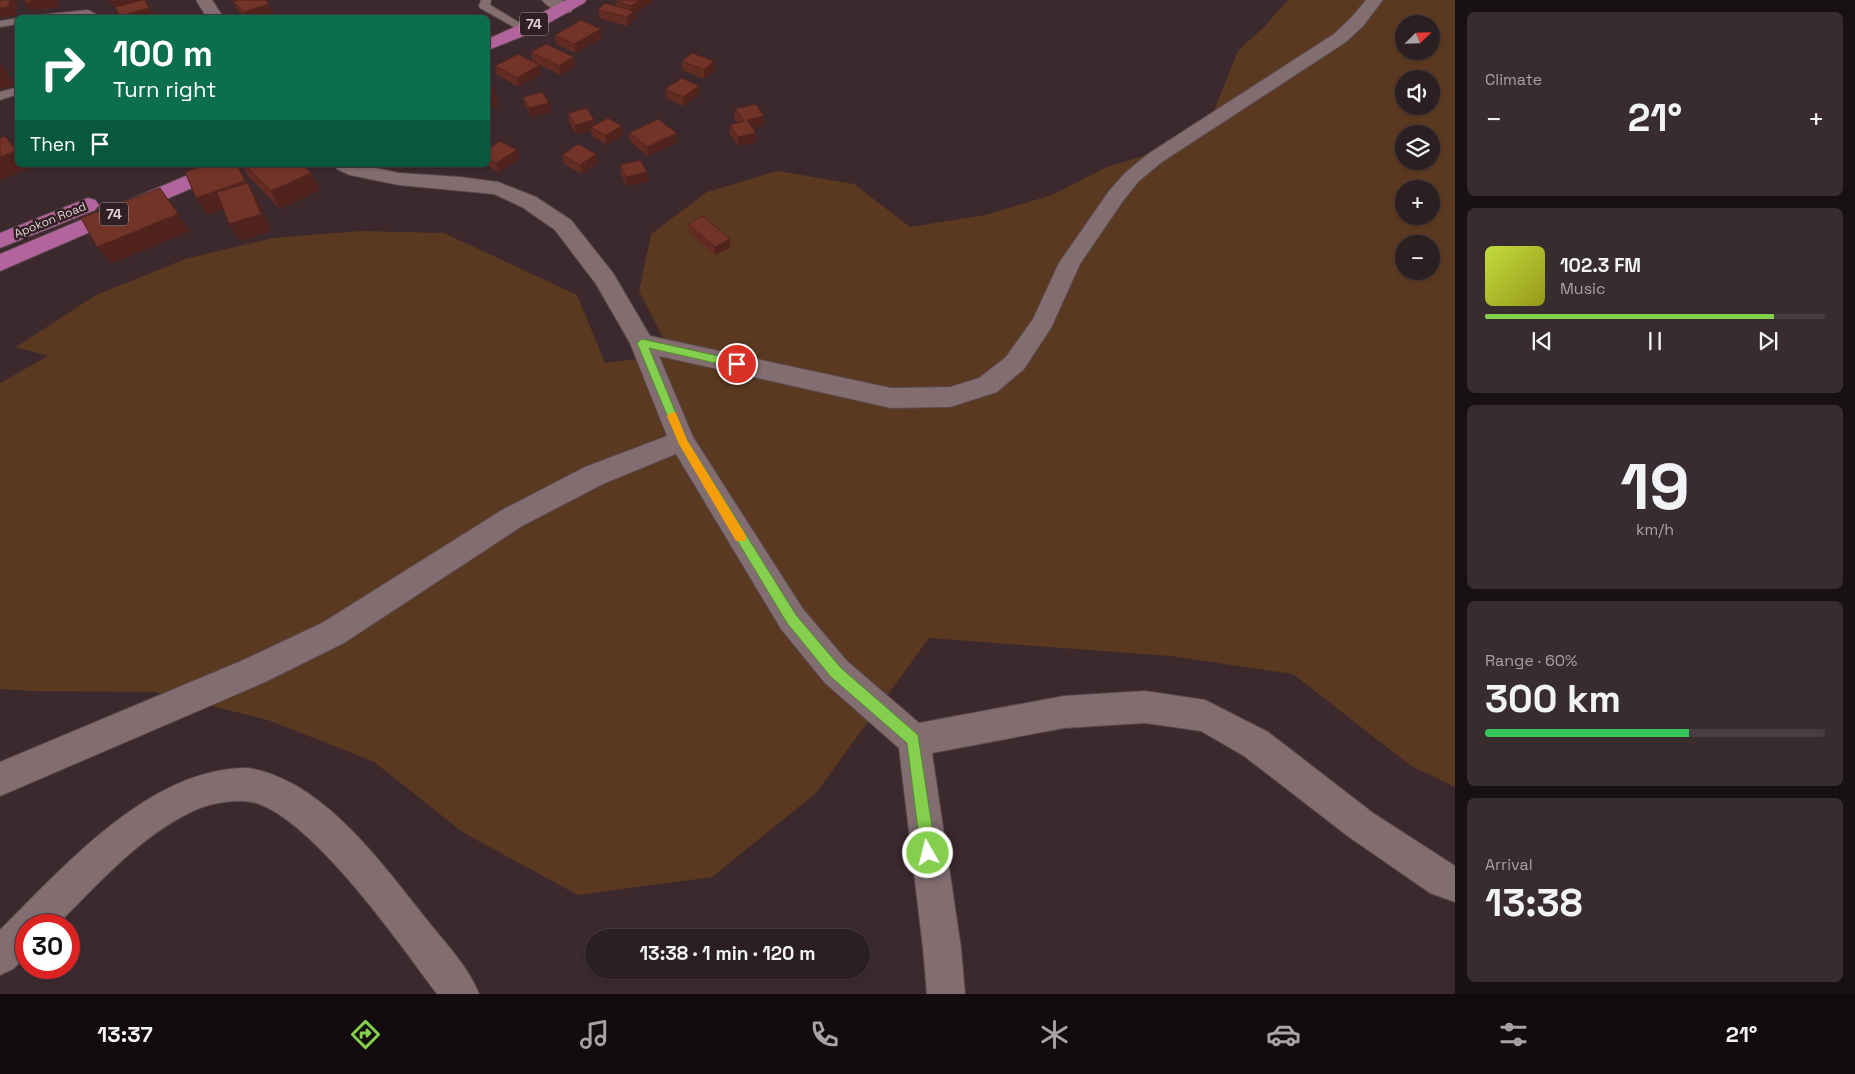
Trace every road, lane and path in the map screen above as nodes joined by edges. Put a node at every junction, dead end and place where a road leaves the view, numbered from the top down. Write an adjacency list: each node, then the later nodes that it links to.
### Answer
1 (204, 0): 8 (street)
2 (486, 0): 11 (lane)
3 (550, 0): 5 (street)
4 (1376, 0): 20 (street)
5 (572, 4): 11 (highway, 74)
6 (68, 15): 7 (lane)
7 (92, 15)
8 (214, 15)
9 (15, 22): 10 (lane)
10 (0, 24)
11 (525, 29): 12 (highway, 74)
12 (490, 44)
13 (15, 91): 14 (lane)
14 (0, 96)
15 (179, 167): 18 (highway, Apokon Road / 74)
16 (224, 167): 19 (highway, Apokon Road / 74)
17 (348, 167): 20 (street)
18 (0, 241)
19 (0, 263)
20 (642, 343): 21 (street)
21 (682, 441): 22 (street); 23 (street)
22 (914, 740): 24 (street); 29 (street)
23 (0, 779)
24 (1455, 884)
25 (43, 914): 28 (street)
26 (15, 941): 27 (street)
27 (0, 956)
28 (460, 994)
29 (946, 994)

